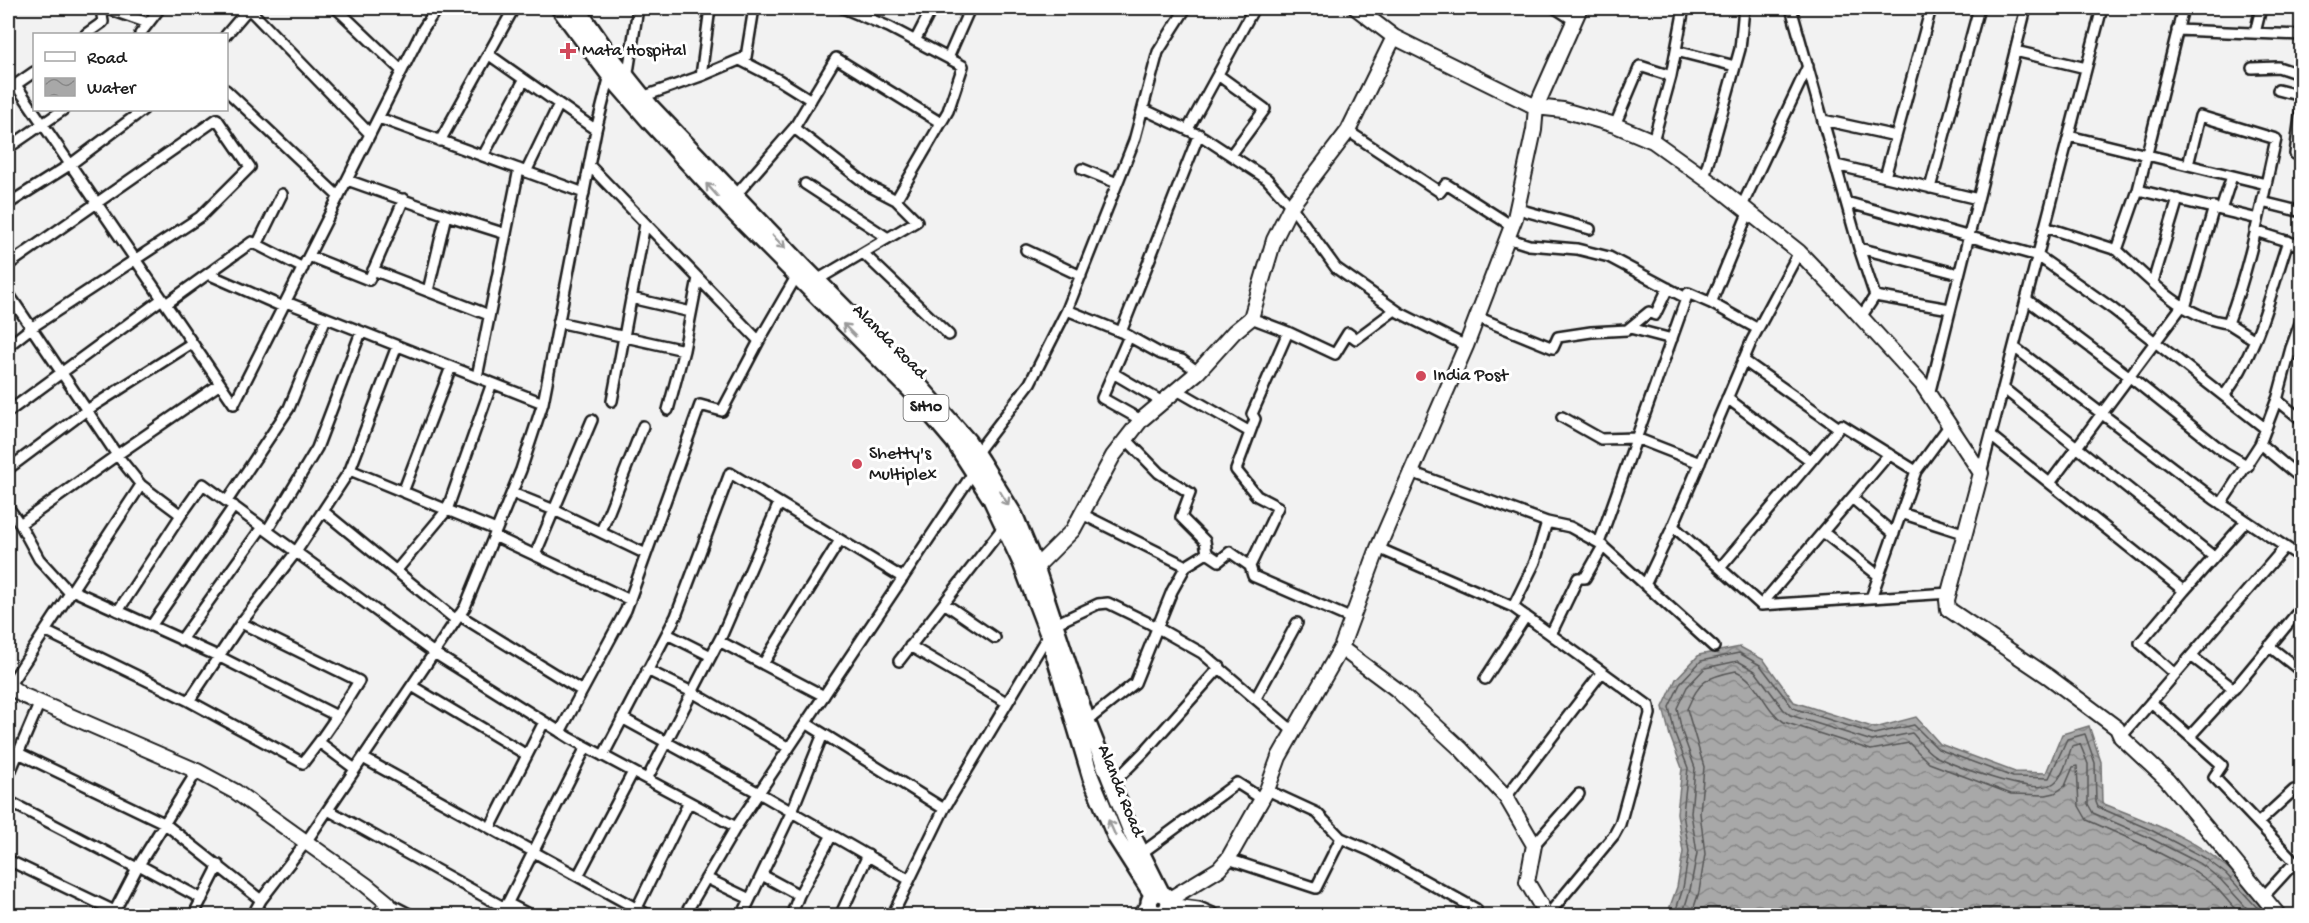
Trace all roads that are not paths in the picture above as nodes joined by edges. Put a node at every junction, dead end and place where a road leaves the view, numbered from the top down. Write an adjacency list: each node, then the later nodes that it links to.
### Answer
1 (103, 8): 31 (street); 33 (street)
2 (160, 8): 31 (street)
3 (248, 8): 35 (street); 82 (street)
4 (336, 8): 50 (street)
5 (437, 8): 50 (street)
6 (514, 8): 42 (street)
7 (559, 8): 47 (main road, Alanda Road / SH10)
8 (577, 8): 47 (main road, Alanda Road / SH10)
9 (638, 8): 58 (street)
10 (710, 8): 54 (street)
11 (754, 8): 44 (street)
12 (843, 8): 29 (street)
13 (932, 8): 39 (street)
14 (970, 8): 43 (street)
15 (1186, 8): 69 (street)
16 (1254, 8): 52 (street)
17 (1356, 8): 38 (street)
18 (1555, 8): 30 (street)
19 (1580, 8): 30 (street)
20 (1684, 8): 40 (street)
21 (1744, 8): 45 (street)
22 (1791, 8): 46 (street)
23 (1931, 8): 84 (street)
24 (1979, 8): 106 (street)
25 (2026, 8): 41 (street)
26 (2102, 8): 48 (street)
27 (2183, 8): 32 (street)
28 (2261, 8): 36 (street)
29 (854, 10): 39 (street)
30 (1575, 21): 67 (street)
31 (148, 23): 34 (street)
32 (2177, 30): 36 (street); 91 (street)
33 (88, 33)
34 (141, 33)
35 (227, 33)
36 (2254, 33): 37 (street)
37 (2301, 35)
38 (1394, 37): 67 (street); 81 (street)
39 (915, 41): 43 (street)
40 (1676, 51): 45 (street); 55 (street)
41 (2015, 51): 48 (street); 113 (street)
42 (488, 54): 56 (street); 86 (street)
43 (948, 58): 76 (street)
44 (740, 60): 54 (street); 64 (street)
45 (1735, 66): 100 (street)
46 (1808, 66): 74 (street); 121 (street)
47 (612, 68): 58 (main road, Alanda Road / SH10); 80 (street)
48 (2086, 68): 85 (street)
49 (2252, 68): 53 (street)
50 (402, 71): 73 (street)
51 (33, 73): 57 (street)
52 (1218, 75): 79 (street); 90 (street)
53 (2301, 75)
54 (701, 76): 63 (street)
55 (1671, 76): 77 (street); 87 (street)
56 (525, 80): 66 (street); 92 (street)
57 (16, 85): 59 (street); 68 (street)
58 (626, 85): 63 (main road, Alanda Road / SH10); 153 (main road, Alanda Road / SH10, one-way to 58)
59 (8, 90)
60 (2278, 90): 62 (street)
61 (228, 92): 111 (street)
62 (2301, 96)
63 (642, 97): 110 (main road, Alanda Road / SH10)
64 (811, 100): 76 (street); 78 (street)
65 (2301, 102): 89 (street)
66 (559, 104): 80 (street); 98 (street)
67 (1536, 107): 77 (street); 123 (street)
68 (33, 109)
69 (1143, 109): 79 (street); 103 (street)
70 (34, 111): 75 (street)
71 (61, 111): 75 (street)
72 (142, 111): 93 (street)
73 (379, 118): 82 (street); 86 (street)
74 (1823, 120): 84 (street); 95 (street)
75 (43, 123): 88 (street); 93 (street)
76 (941, 123): 114 (street)
77 (1616, 125): 87 (street)
78 (794, 128): 110 (street); 114 (street)
79 (1188, 129): 83 (street)
80 (596, 130): 94 (street)
81 (1348, 131): 120 (street); 131 (street)
82 (370, 134): 102 (street)
83 (1198, 134): 90 (street); 184 (street)
84 (1896, 136): 101 (street)
85 (2069, 136): 91 (street); 128 (street)
86 (440, 141): 92 (street)
87 (1653, 141): 100 (street)
88 (8, 148)
89 (2295, 154)
90 (1231, 155): 120 (street)
91 (2146, 155): 96 (street); 107 (street)
92 (483, 156): 98 (street)
93 (71, 164): 118 (street); 119 (street)
94 (589, 165): 108 (street); 127 (street)
95 (1836, 165): 101 (street); 116 (street)
96 (2188, 165): 99 (street); 105 (street)
97 (1082, 169): 103 (street)
98 (522, 170): 108 (street); 132 (street)
99 (2232, 176): 105 (street); 122 (street)
100 (1704, 177): 121 (street)
101 (1885, 177): 106 (street)
102 (347, 180): 111 (street); 112 (street)
103 (1117, 183): 151 (street)
104 (805, 184): 134 (street)
105 (2265, 184): 117 (street)
106 (1930, 188): 113 (street)
107 (2138, 190): 115 (street); 140 (street)
108 (584, 193): 177 (street)
109 (282, 194): 136 (street)
110 (735, 196): 154 (main road, Alanda Road / SH10, one-way to 154)
111 (339, 197): 143 (street)
112 (404, 199): 125 (street); 148 (street)
113 (1978, 199): 133 (street)
114 (896, 200): 134 (street)
115 (2178, 200): 122 (street); 155 (street)
116 (1846, 202): 133 (street); 138 (street)
117 (2262, 202): 124 (street); 126 (street)
118 (8, 204)
119 (98, 204): 145 (street); 145 (street); 146 (street)
120 (1291, 206): 169 (street); 175 (street)
121 (1745, 208): 141 (street); 164 (street)
122 (2218, 208): 126 (street); 166 (street)
123 (1518, 209): 129 (street); 131 (street)
124 (2301, 213)
125 (446, 215): 132 (street); 157 (street)
126 (2258, 219): 130 (street)
127 (645, 224): 152 (street); 160 (street)
128 (2045, 227): 140 (street); 144 (street)
129 (1590, 229)
130 (2255, 231): 135 (street); 178 (street)
131 (1510, 232): 156 (street); 172 (street)
132 (506, 234): 171 (street)
133 (1969, 236): 144 (street); 150 (street)
134 (888, 238): 142 (street)
135 (2288, 241): 137 (street); 188 (street)
136 (257, 245): 147 (street); 149 (street)
137 (2301, 246)
138 (1859, 248): 150 (street); 159 (street)
139 (1026, 250): 151 (street)
140 (2117, 250): 155 (street)
141 (1799, 252): 173 (street); 181 (street)
142 (863, 253): 154 (street); 185 (street)
143 (309, 256): 147 (street); 148 (street)
144 (2038, 256): 162 (street); 190 (street)
145 (136, 261): 163 (street); 179 (street)
146 (8, 265)
147 (303, 268): 165 (street)
148 (373, 270): 157 (street)
149 (208, 274): 163 (street); 165 (street)
150 (1959, 274): 168 (street)
151 (1081, 276): 167 (street)
152 (698, 278): 170 (street); 189 (street)
153 (796, 278): 189 (street); 217 (main road, Alanda Road / SH10, one-way to 153)
154 (817, 280): 217 (main road, Alanda Road / SH10)
155 (2153, 282): 166 (street)
156 (1668, 288): 161 (street); 180 (street)
157 (428, 291): 171 (street)
158 (8, 293): 179 (street)
159 (1875, 296): 168 (street); 173 (street)
160 (631, 298): 170 (street); 186 (street)
161 (1686, 298): 164 (street); 187 (street)
162 (2026, 299): 195 (street); 204 (street)
163 (164, 302): 191 (street); 203 (street)
164 (1711, 303): 181 (street)
165 (284, 305): 174 (street); 207 (street)
166 (2183, 307): 178 (street); 190 (street)
167 (1067, 309): 184 (street); 239 (street)
168 (1950, 309): 210 (street)
169 (1395, 310): 183 (street); 194 (street)
170 (692, 312): 197 (street)
171 (489, 315): 205 (street)
172 (1477, 317): 180 (street); 194 (street)
173 (1861, 317): 210 (street)
174 (326, 318): 182 (street); 254 (street)
175 (1251, 318): 183 (street); 201 (street)
176 (2301, 318): 196 (street)
177 (558, 322): 186 (street); 216 (street)
178 (2228, 323): 188 (street)
179 (31, 328): 192 (street); 203 (street)
180 (1630, 328): 187 (street)
181 (1758, 328): 199 (street)
182 (361, 332): 193 (street); 268 (street)
183 (1288, 332): 230 (street)
184 (1125, 334): 201 (street); 202 (street)
185 (949, 336)
186 (624, 337): 197 (street); 214 (street)
187 (1672, 339): 232 (street)
188 (2255, 340): 211 (street)
189 (759, 341): 280 (street)
190 (2155, 342): 204 (street); 211 (street)
191 (192, 343): 207 (street); 218 (street)
192 (8, 346)
193 (397, 346): 200 (street); 243 (street)
194 (1466, 346): 245 (street)
195 (2014, 347): 208 (street); 221 (street)
196 (2291, 348): 198 (street); 213 (street)
197 (684, 350): 219 (street)
198 (2301, 357)
199 (1743, 360): 212 (street); 228 (street)
200 (451, 367): 205 (street); 250 (street)
201 (1198, 372): 209 (street)
202 (1113, 373): 215 (street); 224 (street)
203 (62, 374): 218 (street); 220 (street)
204 (2130, 376): 221 (street); 241 (street)
205 (477, 377): 206 (street)
206 (492, 383): 216 (street); 257 (street)
207 (220, 384): 237 (street)
208 (2004, 388): 231 (street); 235 (street)
209 (1177, 390): 215 (street); 230 (street)
210 (1929, 394): 227 (street)
211 (2224, 396): 229 (street)
212 (1727, 398): 238 (street); 240 (street)
213 (2277, 399): 225 (street); 229 (street)
214 (612, 400)
215 (1164, 403): 224 (street)
216 (543, 404): 251 (street)
217 (932, 407): 239 (main road, Alanda Road / SH10)
218 (87, 410): 237 (street); 242 (street)
219 (668, 411)
220 (8, 412)
221 (2101, 413): 235 (street); 255 (street)
222 (1562, 417): 232 (street)
223 (592, 420): 258 (street)
224 (1141, 420): 233 (street)
225 (2301, 420)
226 (643, 426): 269 (street)
227 (1949, 426): 244 (street); 246 (street)
228 (1839, 429): 236 (street); 238 (street)
229 (2266, 429): 234 (street)
230 (1250, 432): 286 (street)
231 (1991, 436): 246 (street); 248 (street)
232 (1636, 438): 240 (street); 275 (street)
233 (1126, 439): 260 (street); 279 (street)
234 (2260, 444): 241 (street); 247 (street)
235 (2076, 446): 248 (street); 282 (street)
236 (1889, 454): 244 (street); 252 (street)
237 (117, 455): 249 (street); 265 (street)
238 (1811, 461): 287 (street)
239 (975, 462): 266 (main road, Alanda Road / SH10); 284 (main road, Alanda Road / SH10, one-way to 284); 290 (street)
240 (1700, 463): 267 (street)
241 (2248, 466): 255 (street)
242 (8, 469)
243 (350, 470): 250 (street); 259 (street)
244 (1916, 471): 261 (street)
245 (1411, 472): 264 (street); 277 (street)
246 (1981, 473): 273 (street)
247 (2301, 479)
248 (2049, 483): 293 (street)
249 (141, 485): 262 (street); 292 (street)
250 (403, 492): 257 (street)
251 (512, 493): 258 (street); 271 (street)
252 (1852, 498): 270 (street); 272 (street)
253 (779, 503): 274 (street); 311 (street); 315 (street)
254 (231, 504): 262 (street); 268 (street); 307 (street)
255 (2221, 504): 263 (street)
256 (8, 507): 265 (street)
257 (447, 510): 271 (street); 288 (street)
258 (554, 510): 269 (street); 281 (street)
259 (323, 511): 278 (street); 288 (street)
260 (1080, 513): 284 (street); 285 (street)
261 (1901, 513): 272 (street); 273 (street)
262 (181, 515): 301 (street)
263 (2246, 521): 276 (street); 282 (street)
264 (1547, 522): 275 (street); 299 (street)
265 (20, 524): 292 (street)
266 (1004, 526): 284 (main road, Alanda Road / SH10); 297 (street)
267 (1673, 526): 287 (street); 291 (street)
268 (265, 529): 278 (street); 314 (street)
269 (601, 532): 280 (street)
270 (1823, 532): 289 (street); 298 (street)
271 (495, 533): 281 (street); 303 (street)
272 (1894, 534): 289 (street)
273 (1966, 534): 294 (street)
274 (840, 540): 290 (street); 325 (street)
275 (1601, 544): 291 (street); 312 (street)
276 (2285, 547): 283 (street); 322 (street)
277 (1378, 548): 299 (street); 304 (street)
278 (296, 552): 305 (street); 320 (street)
279 (1207, 553): 285 (street); 286 (street)
280 (646, 554): 296 (street)
281 (535, 555): 296 (street)
282 (2214, 557): 293 (street)
283 (2301, 558)
284 (1029, 561): 309 (main road, Alanda Road / SH10)
285 (1186, 566): 308 (street)
286 (1250, 566): 304 (street)
287 (1720, 568): 298 (street)
288 (396, 571): 303 (street)
289 (1879, 576): 295 (street)
290 (903, 578): 337 (street)
291 (1645, 585): 318 (street)
292 (71, 591): 301 (street); 310 (street)
293 (2184, 591): 330 (street)
294 (1950, 593): 295 (street); 352 (street)
295 (1871, 598): 298 (street)
296 (630, 600): 335 (street)
297 (944, 603): 313 (street); 316 (street)
298 (1761, 605)
299 (1513, 607): 302 (street)
300 (2301, 607): 317 (street)
301 (118, 611): 307 (street)
302 (1526, 616): 312 (street); 331 (street)
303 (458, 618): 320 (street); 335 (street)
304 (1352, 618): 319 (street)
305 (241, 623): 323 (street); 343 (street)
306 (1297, 623): 338 (street)
307 (151, 626): 314 (street)
308 (1157, 627): 309 (street); 326 (street); 345 (street)
309 (1051, 629): 341 (street); 345 (main road, Alanda Road / SH10); 388 (main road, Alanda Road / SH10, one-way to 309)
310 (45, 631): 332 (street); 339 (street)
311 (666, 634): 321 (street); 327 (street)
312 (1551, 634): 328 (street)
313 (996, 638)
314 (181, 640): 323 (street)
315 (718, 641): 321 (street); 325 (street)
316 (910, 646): 324 (street); 341 (street)
317 (2269, 646): 329 (street); 334 (street)
318 (1714, 647)
319 (1341, 648): 349 (street); 372 (street)
320 (434, 653): 333 (street); 346 (street)
321 (711, 656): 336 (street)
322 (2191, 656): 330 (street); 334 (street)
323 (220, 657): 339 (street); 343 (street)
324 (899, 661)
325 (763, 664): 337 (street)
326 (1220, 667): 338 (street); 367 (street)
327 (647, 670): 336 (street); 344 (street)
328 (1602, 672): 372 (street); 421 (street)
329 (2301, 672)
330 (2175, 674): 342 (street)
331 (1485, 679)
332 (8, 686): 340 (street)
333 (412, 686): 359 (street); 361 (street)
334 (2232, 690): 351 (street)
335 (582, 691): 348 (street)
336 (692, 692): 353 (street); 357 (street)
337 (824, 696): 347 (street)
338 (1256, 698): 349 (street)
339 (189, 701): 354 (street)
340 (39, 702): 358 (street); 363 (street)
341 (1006, 702): 376 (street)
342 (2151, 702): 351 (street); 352 (street)
343 (337, 717): 354 (street)
344 (622, 718): 353 (street); 360 (street)
345 (1087, 721): 367 (main road, Alanda Road / SH10)
346 (544, 722): 348 (street); 359 (street)
347 (806, 723): 350 (street); 357 (street)
348 (560, 732): 355 (street)
349 (1293, 732): 371 (street)
350 (823, 734): 376 (street); 377 (street)
351 (2190, 736): 379 (street)
352 (2121, 737): 398 (street)
353 (666, 741): 366 (street); 369 (street)
354 (319, 742): 362 (street)
355 (586, 747): 360 (street); 386 (street)
356 (8, 748): 358 (street)
357 (789, 748): 369 (street)
358 (18, 753): 365 (street); 378 (street)
359 (527, 755): 381 (street)
360 (603, 756): 364 (street)
361 (363, 758): 362 (street); 381 (street)
362 (355, 769): 375 (street)
363 (197, 771): 378 (street); 384 (street)
364 (633, 772): 366 (street); 394 (street)
365 (8, 777)
366 (646, 779): 374 (street)
367 (1112, 784): 388 (main road, Alanda Road / SH10)
368 (2294, 790): 379 (street)
369 (759, 793): 377 (street); 380 (street)
370 (1579, 794): 385 (street)
371 (1264, 795): 383 (street); 388 (street); 389 (street)
372 (1506, 797): 385 (street)
373 (8, 801): 392 (street)
374 (689, 802): 380 (street); 406 (street)
375 (328, 810): 384 (street); 404 (street)
376 (944, 810): 396 (street)
377 (792, 812): 382 (street); 393 (street)
378 (164, 823): 391 (street); 392 (street)
379 (2258, 823): 398 (street)
380 (736, 827): 395 (street)
381 (490, 828): 386 (street)
382 (832, 835): 387 (street); 397 (street)
383 (1341, 838): 389 (street); 405 (street)
384 (306, 842): 401 (street); 402 (street)
385 (1534, 845): 421 (street)
386 (533, 852): 394 (street); 404 (street)
387 (868, 855): 396 (street); 418 (street)
388 (1136, 858): 403 (main road, Alanda Road / SH10)
389 (1228, 859): 403 (street)
390 (8, 860): 407 (street)
391 (219, 865): 399 (street); 401 (street)
392 (138, 867): 399 (street); 407 (street)
393 (762, 875): 397 (street); 400 (street)
394 (578, 876): 406 (street)
395 (706, 878): 400 (street); 415 (street)
396 (909, 879): 419 (street)
397 (799, 895): 417 (street)
398 (2264, 896): 422 (street)
399 (202, 899): 409 (street)
400 (750, 899): 416 (street)
401 (261, 900): 410 (street)
402 (388, 903): 411 (street); 412 (street)
403 (1157, 906): 420 (main road)
404 (504, 909): 413 (street)
405 (1476, 909)
406 (634, 912): 414 (street)
407 (113, 913): 408 (street)
408 (125, 915)
409 (194, 915)
410 (252, 915)
411 (379, 915)
412 (413, 915)
413 (532, 915)
414 (650, 915)
415 (684, 915)
416 (742, 915)
417 (790, 915)
418 (840, 915)
419 (892, 915)
420 (1212, 915)
421 (1547, 915)
422 (2279, 915)

